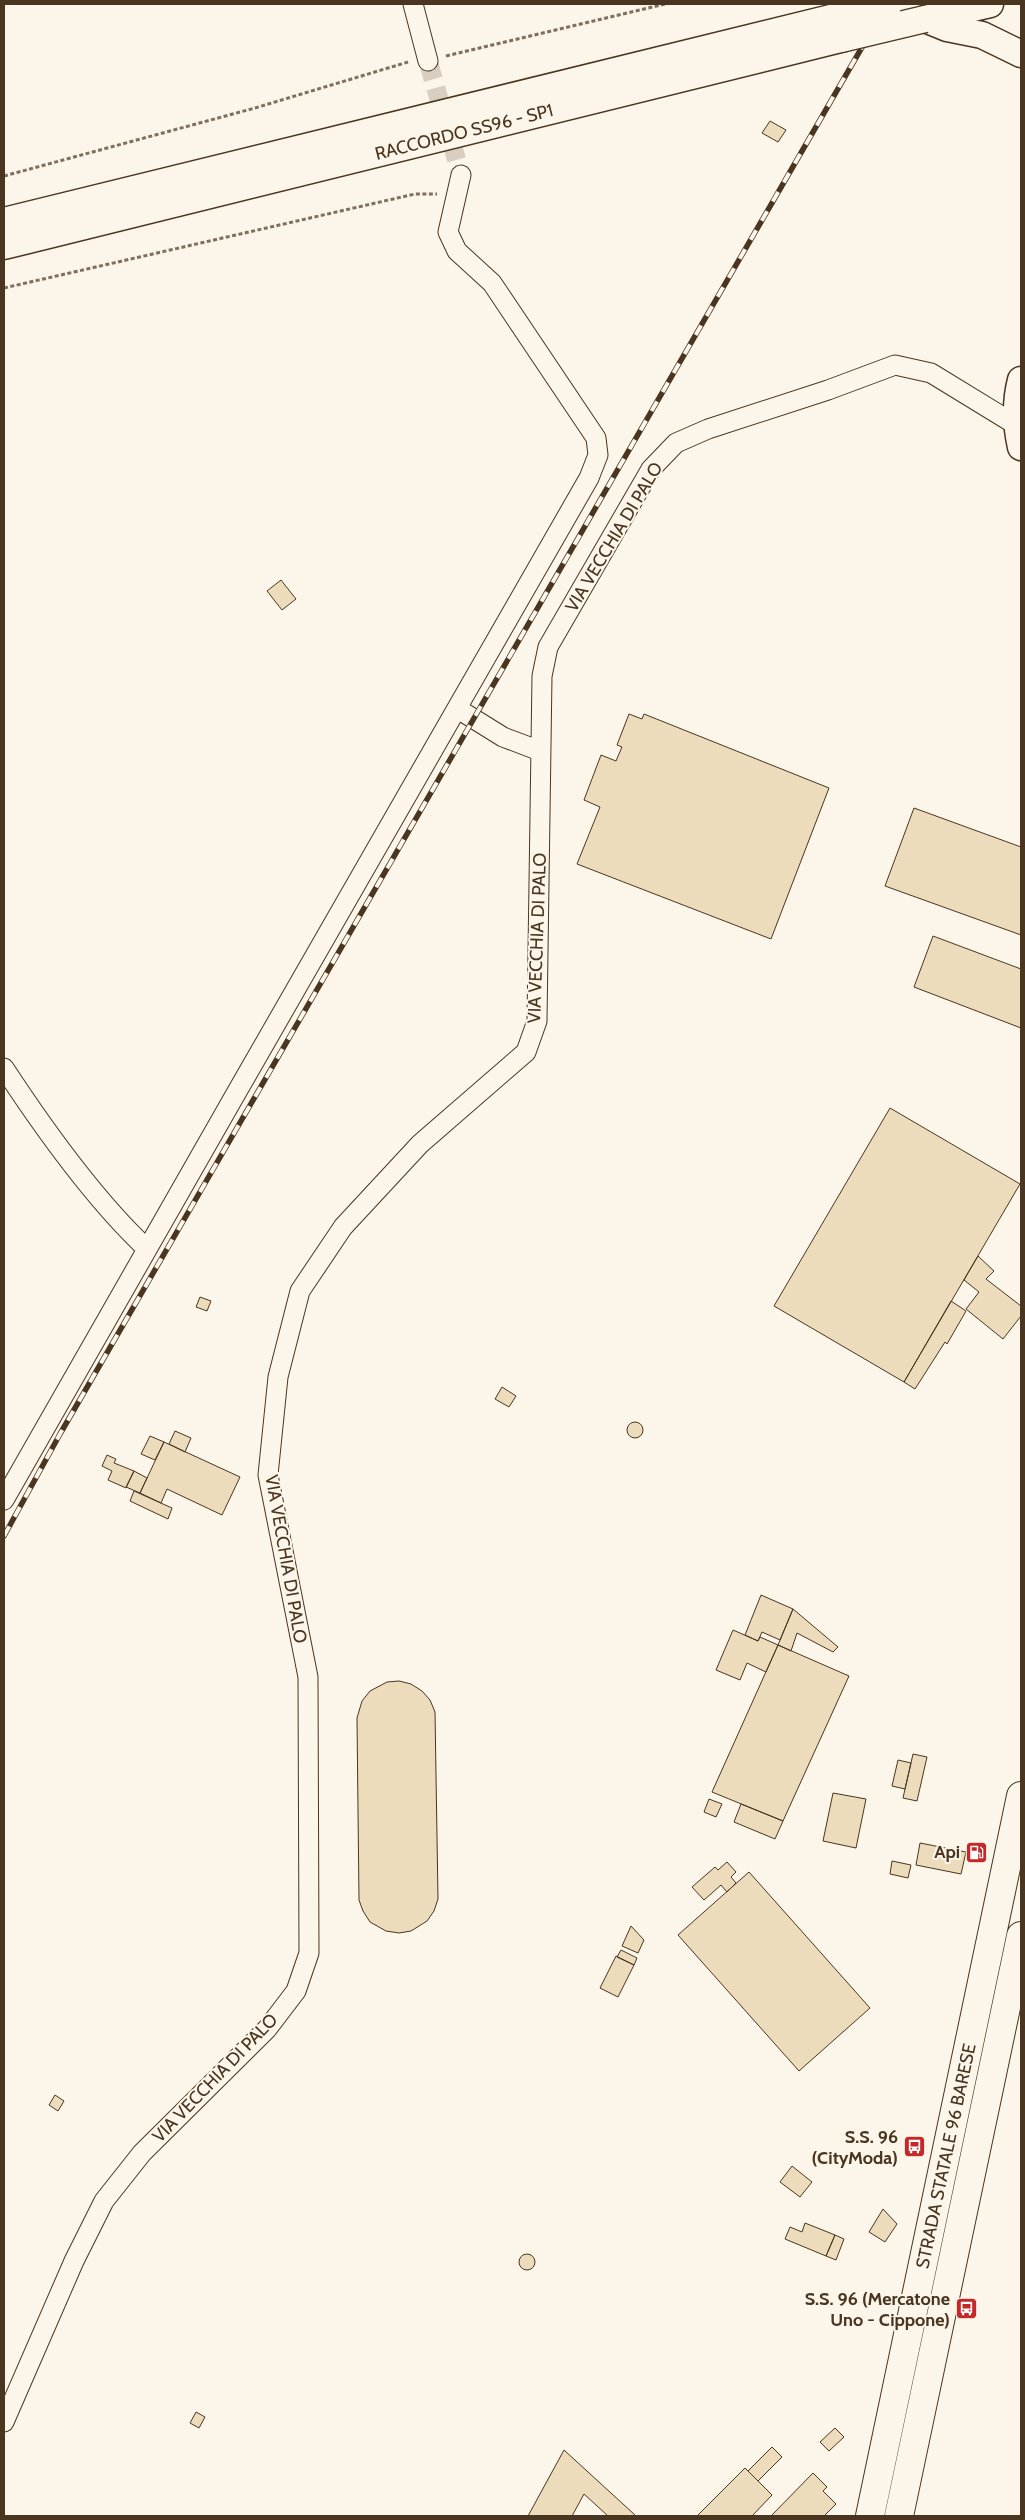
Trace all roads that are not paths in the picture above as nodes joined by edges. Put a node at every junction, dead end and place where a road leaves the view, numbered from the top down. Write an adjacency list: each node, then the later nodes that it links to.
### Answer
1 (414, 4): 7 (street)
2 (889, 4): 5 (main road, RACCORDO SS96 - SP1, bridge)
3 (990, 4): 4 (main road, RACCORDO SS96 - SP1)
4 (925, 19): 5 (main road, RACCORDO SS96 - SP1, bridge); 6 (main road)
5 (838, 28): 9 (main road, RACCORDO SS96 - SP1); 10 (main road, RACCORDO SS96 - SP1)
6 (1021, 54)
7 (428, 61)
8 (461, 175): 13 (street)
9 (4, 221)
10 (4, 246)
11 (1021, 380): 12 (main road)
12 (1019, 436): 14 (street, VIA VECCHIA DI PALO)
13 (458, 709): 14 (street); 16 (street)
14 (540, 751): 20 (street, VIA VECCHIA DI PALO)
15 (4, 1068): 16 (street)
16 (146, 1248): 17 (street)
17 (4, 1500)
18 (1021, 1796): 21 (main road, STRADA STATALE 96 BARESE)
19 (1021, 1936): 22 (main road, STRADA STATALE 96 BARESE)
20 (4, 2422)
21 (870, 2516)
22 (899, 2516)

